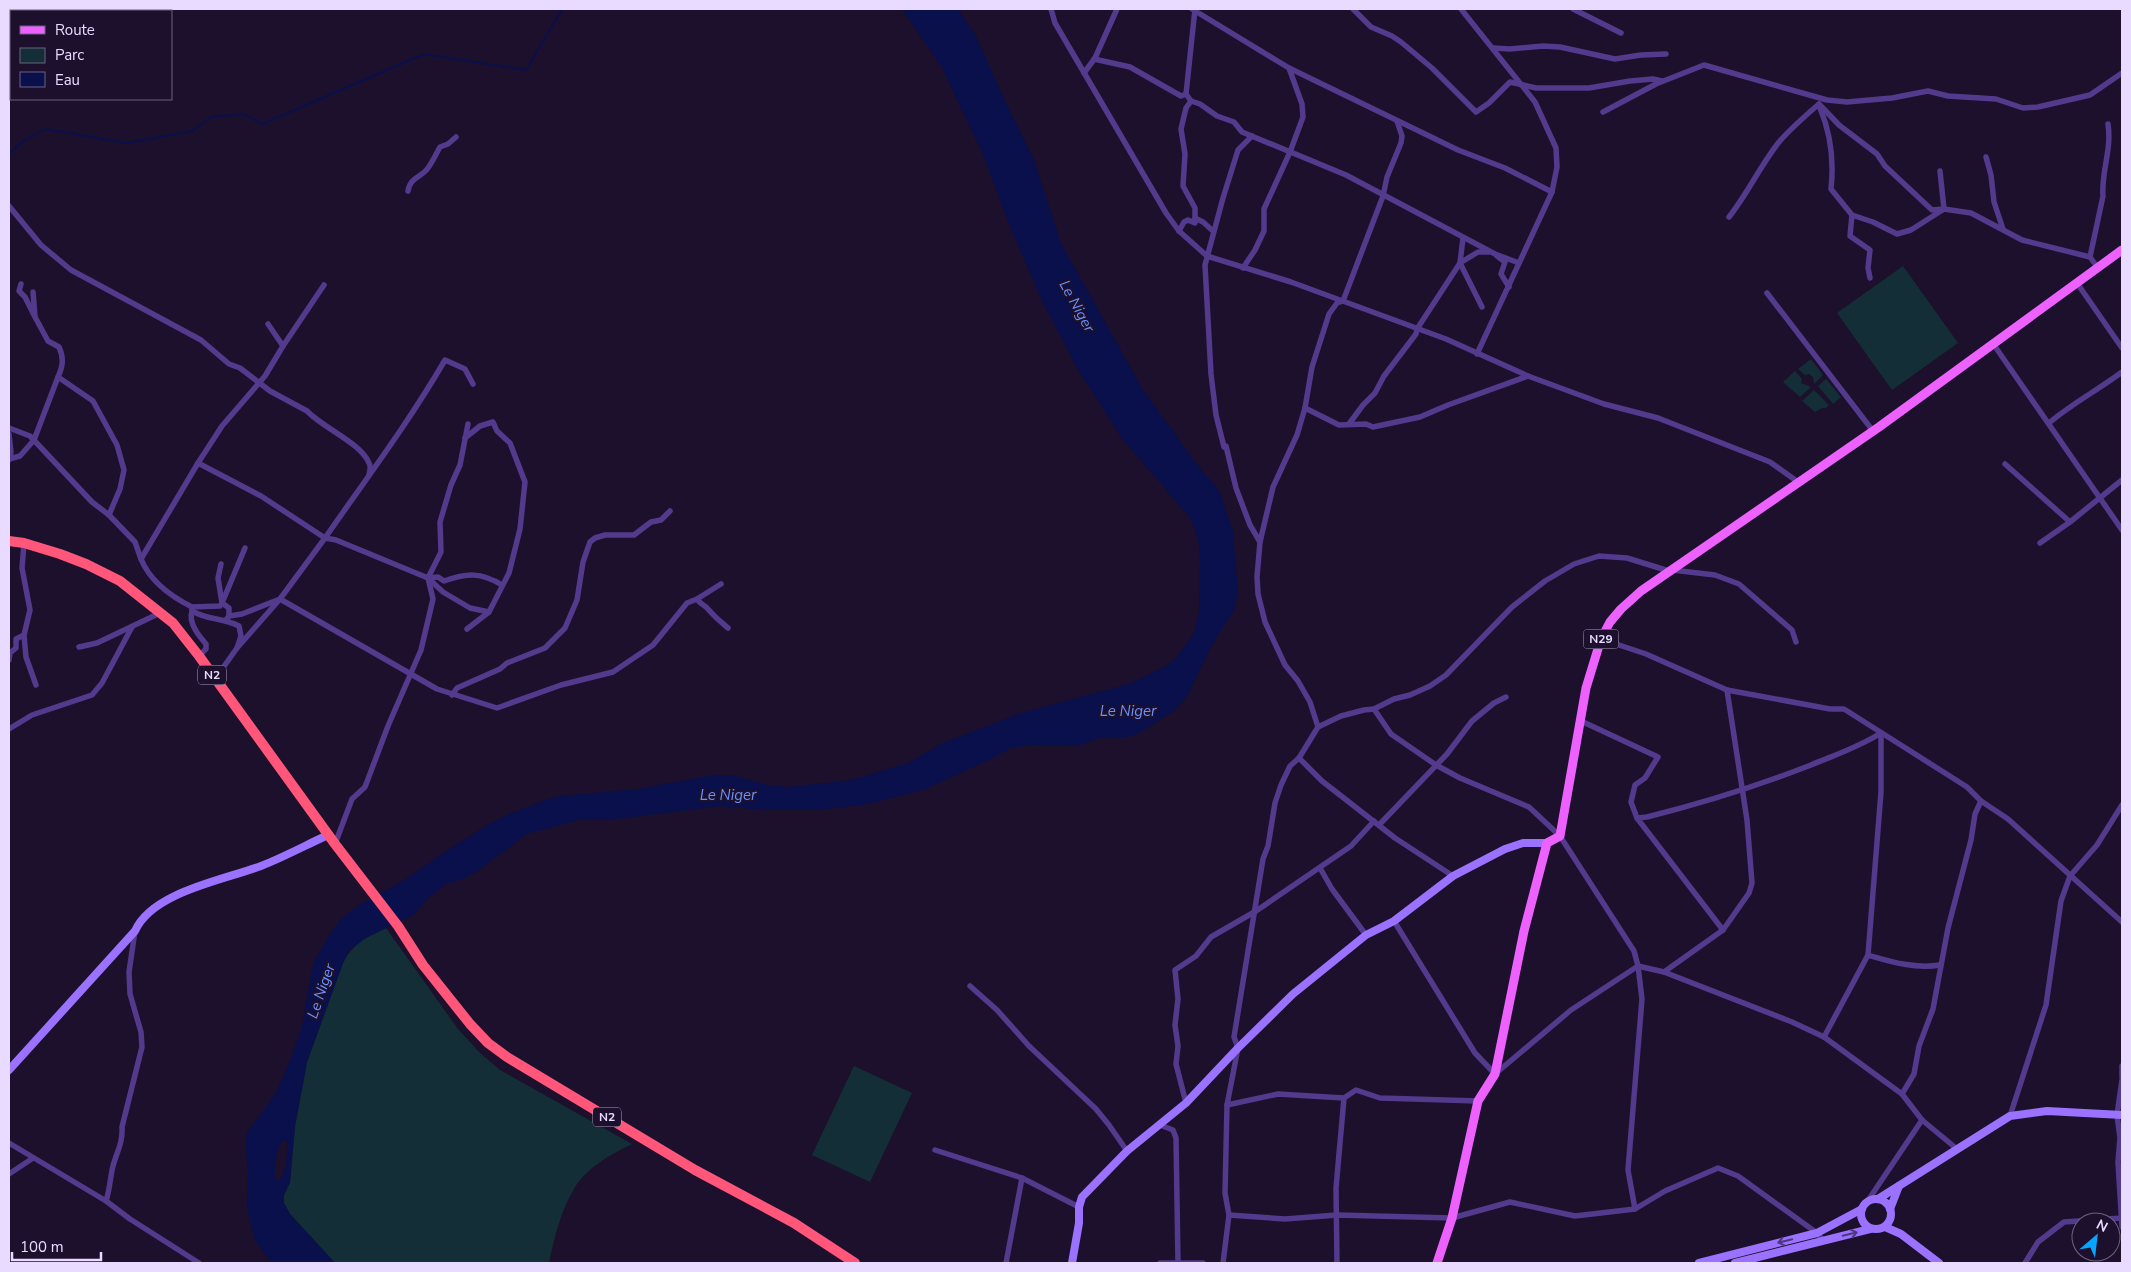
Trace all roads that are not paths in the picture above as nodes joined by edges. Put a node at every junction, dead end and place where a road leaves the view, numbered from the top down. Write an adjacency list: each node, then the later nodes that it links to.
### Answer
1 (1051, 9): 12 (street)
2 (1117, 9): 10 (street)
3 (1194, 9): 11 (street); 16 (street)
4 (1353, 9): 15 (street)
5 (1461, 9): 8 (street)
6 (1573, 9): 7 (street)
7 (1621, 32)
8 (1493, 48): 9 (street); 15 (street)
9 (1666, 54)
10 (1094, 59): 12 (street); 16 (street)
11 (1289, 68): 20 (street); 24 (street)
12 (1084, 73): 36 (street)
13 (2122, 74): 14 (street)
14 (1664, 81): 15 (street); 19 (street)
15 (1522, 86): 28 (street)
16 (1186, 94): 17 (street)
17 (1191, 101): 22 (street); 34 (street)
18 (1818, 104): 31 (street); 32 (street); 33 (street)
19 (1603, 112)
20 (1398, 121): 28 (street); 29 (street)
21 (2108, 124): 42 (street)
22 (1252, 136): 24 (street); 37 (street)
23 (456, 137): 27 (street)
24 (1290, 152): 29 (street); 45 (street)
25 (1986, 157): 35 (street)
26 (1940, 171): 31 (street)
27 (408, 191)
28 (1552, 192): 43 (street)
29 (1384, 196): 38 (street); 54 (street)
30 (9, 206): 66 (street)
31 (1944, 208): 32 (street); 35 (street)
32 (1852, 215): 47 (street)
33 (1729, 217)
34 (1194, 218): 36 (street); 37 (street)
35 (2003, 228): 42 (street)
36 (1179, 231): 41 (street)
37 (1213, 231): 41 (street)
38 (1463, 238): 40 (street); 44 (street)
39 (2122, 250): 46 (main road, N29)
40 (1495, 254): 43 (street); 44 (street); 51 (street)
41 (1207, 256): 45 (street); 90 (street)
42 (2090, 257): 46 (street)
43 (1520, 262): 51 (street)
44 (1460, 263): 55 (street); 58 (street)
45 (1243, 268): 54 (street)
46 (2098, 268): 48 (main road, N29)
47 (1870, 278)
48 (2077, 283): 59 (main road, N29); 61 (street)
49 (21, 284): 56 (street)
50 (324, 285): 60 (street)
51 (1509, 286): 62 (street)
52 (33, 292): 56 (street)
53 (1767, 294): 73 (street)
54 (1343, 301): 58 (street); 68 (street)
55 (1482, 307)
56 (35, 317): 65 (street)
57 (268, 324): 60 (street)
58 (1417, 328): 62 (street); 70 (street)
59 (1994, 345): 71 (street); 73 (main road, N29)
60 (283, 346): 66 (street)
61 (2122, 348)
62 (1477, 354): 64 (street)
63 (2122, 372): 71 (street)
64 (1528, 376): 70 (street); 82 (street)
65 (58, 377): 76 (street); 85 (street)
66 (258, 384): 78 (street); 80 (street)
67 (472, 384): 80 (street)
68 (1305, 408): 70 (street); 90 (street)
69 (468, 424): 75 (street)
70 (1349, 424)
71 (2049, 424): 83 (street)
72 (9, 428): 76 (street)
73 (1873, 431): 82 (main road, N29)
74 (9, 434): 77 (street)
75 (465, 438): 97 (street); 99 (street)
76 (34, 440): 77 (street); 85 (street)
77 (9, 459)
78 (198, 463): 88 (street); 94 (street)
79 (2005, 464): 86 (street)
80 (369, 475): 88 (street)
81 (2122, 480): 83 (street)
82 (1798, 482): 96 (main road, N29)
83 (2099, 497): 86 (street); 87 (street)
84 (670, 511): 121 (street)
85 (110, 514): 94 (street)
86 (2070, 522): 92 (street)
87 (2122, 530)
88 (325, 538): 97 (street); 100 (street)
89 (9, 541): 91 (highway, N2)
90 (1260, 542): 125 (street)
91 (24, 543): 105 (highway, N2); 110 (street)
92 (2040, 543)
93 (246, 548): 102 (street)
94 (141, 559): 103 (street)
95 (221, 564): 102 (street)
96 (1671, 570): 111 (main road, N29); 112 (street); 123 (street)
97 (428, 578): 99 (street); 104 (street); 117 (street)
98 (721, 584): 101 (street)
99 (502, 585): 104 (street)
100 (280, 599): 106 (street); 114 (street); 117 (street)
101 (697, 599): 108 (street); 121 (street)
102 (222, 603): 103 (street); 106 (street)
103 (192, 609): 106 (street); 115 (street)
104 (489, 612): 109 (street)
105 (160, 613): 107 (street); 115 (highway, N2)
106 (228, 618): 114 (street)
107 (132, 627): 113 (street); 126 (street)
108 (728, 628)
109 (467, 629)
110 (24, 635): 116 (street); 119 (street)
111 (1601, 639): 120 (street); 124 (main road, N29)
112 (1796, 642)
113 (79, 647)
114 (238, 648): 118 (street)
115 (199, 656): 118 (highway, N2)
116 (9, 660)
117 (410, 676): 121 (street); 138 (street)
118 (215, 679): 135 (highway, N2)
119 (36, 685)
120 (1727, 690): 127 (street); 130 (street)
121 (452, 695)
122 (1506, 697): 129 (street)
123 (1374, 709): 125 (street); 129 (street)
124 (1582, 721): 133 (street); 136 (main road, N29)
125 (1318, 727): 128 (street)
126 (9, 729)
127 (1881, 733): 130 (street); 131 (street); 148 (street)
128 (1299, 758): 134 (street); 142 (street)
129 (1436, 765): 134 (street); 136 (street)
130 (1741, 790): 133 (street); 145 (street)
131 (1981, 801): 141 (street); 149 (street)
132 (2122, 805): 141 (street)
133 (1637, 818): 145 (street)
134 (1376, 823): 139 (street); 140 (street)
135 (328, 835): 138 (highway, N2); 146 (street)
136 (1560, 836): 137 (main road); 150 (street)
137 (1547, 843): 140 (street); 157 (main road)
138 (335, 844): 194 (highway, N2)
139 (1320, 868): 142 (street); 147 (street)
140 (1453, 876): 143 (street)
141 (2070, 876): 144 (street); 165 (street)
142 (1256, 911): 154 (street); 162 (street)
143 (1394, 921): 147 (street); 157 (street)
144 (2122, 922)
145 (1723, 930): 151 (street)
146 (135, 931): 156 (street); 177 (street)
147 (1366, 935): 154 (street)
148 (1868, 955): 149 (street); 153 (street)
149 (1940, 965): 159 (street)
150 (1638, 966): 151 (street); 157 (street); 180 (street)
151 (1664, 972): 153 (street)
152 (970, 986): 171 (street)
153 (1824, 1037): 159 (street)
154 (1238, 1048): 162 (street); 163 (street)
155 (2122, 1066): 158 (street)
156 (9, 1070)
157 (1495, 1074): 161 (main road)
158 (2122, 1079): 164 (street)
159 (1902, 1094): 166 (street)
160 (1344, 1098): 161 (street); 163 (street); 183 (street)
161 (1478, 1101): 184 (main road)
162 (1186, 1103): 167 (street)
163 (1227, 1105): 182 (street)
164 (2120, 1115): 165 (street); 185 (street)
165 (2010, 1116): 169 (street)
166 (1922, 1120): 169 (street); 178 (street)
167 (1160, 1125): 171 (street); 198 (street)
168 (9, 1143): 172 (street)
169 (1957, 1149): 175 (street)
170 (936, 1150): 174 (street)
171 (1127, 1151): 179 (street)
172 (33, 1158): 173 (street); 177 (street)
173 (9, 1174)
174 (1022, 1178): 179 (street); 195 (street)
175 (1899, 1186): 176 (street); 181 (street)
176 (1878, 1199): 178 (street); 181 (street)
177 (106, 1201): 193 (street)
178 (1864, 1205): 188 (street); 189 (street)
179 (1079, 1207): 196 (street)
180 (1635, 1209): 184 (street); 189 (street)
181 (1891, 1212): 186 (street); 190 (street)
182 (1229, 1215): 183 (street); 200 (street)
183 (1337, 1215): 184 (street); 201 (street)
184 (1452, 1218): 202 (main road)
185 (2122, 1218): 187 (street); 206 (street)
186 (1885, 1226): 188 (street); 190 (street)
187 (2122, 1227)
188 (1870, 1228): 191 (street, one-way to 188)
189 (1818, 1232): 191 (street); 192 (street, one-way to 192)
190 (1901, 1234): 205 (street)
191 (1823, 1240): 204 (street)
192 (1738, 1253): 203 (street); 204 (street)
193 (199, 1263)
194 (855, 1263)
195 (1006, 1263)
196 (1072, 1263)
197 (1160, 1263): 198 (street)
198 (1178, 1263): 199 (street)
199 (1203, 1263)
200 (1223, 1263)
201 (1337, 1263)
202 (1437, 1263)
203 (1698, 1263)
204 (1739, 1263)
205 (1939, 1263)
206 (2025, 1263)

